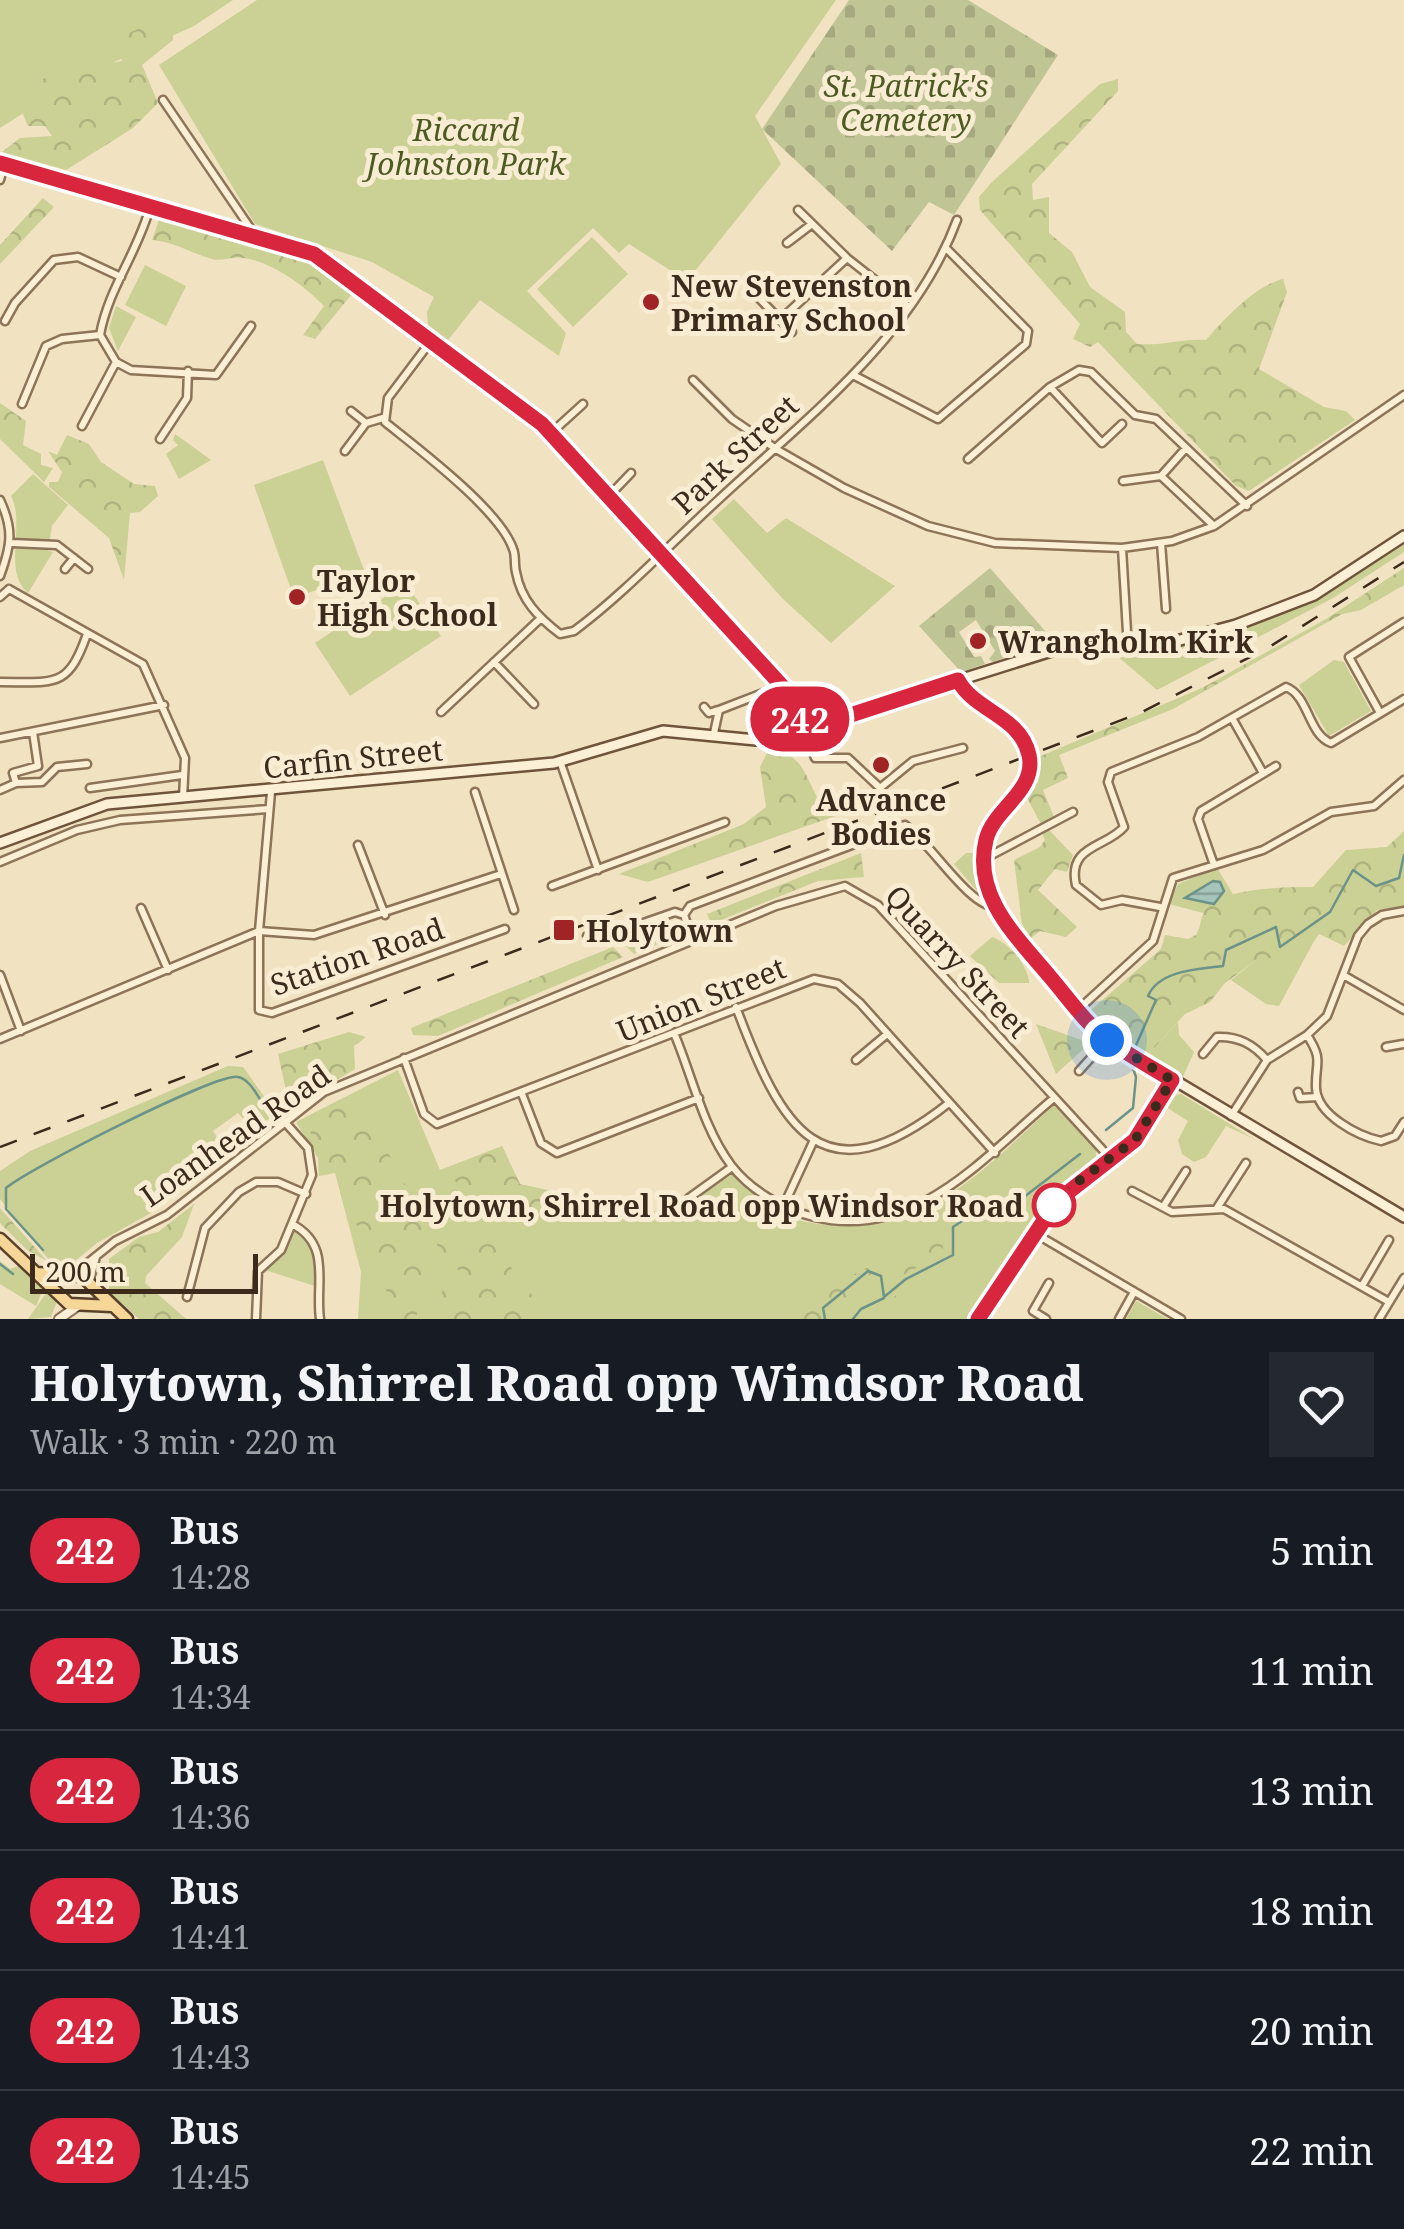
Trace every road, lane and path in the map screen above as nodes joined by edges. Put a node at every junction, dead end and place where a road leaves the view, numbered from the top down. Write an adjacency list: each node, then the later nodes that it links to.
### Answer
1 (163, 100): 8 (street)
2 (2, 164): 3 (street); 4 (main road)
3 (0, 180)
4 (151, 206): 8 (main road); 12 (street)
5 (798, 210): 7 (street)
6 (957, 220): 10 (street, Park Street)
7 (812, 224): 9 (street); 11 (street)
8 (255, 235): 20 (main road)
9 (787, 243)
10 (946, 248): 14 (street, Park Street); 23 (street)
11 (846, 258): 14 (street); 15 (street)
12 (121, 277): 16 (street); 19 (street)
13 (752, 292): 15 (street)
14 (908, 306): 23 (street, Park Street)
15 (780, 320): 18 (street)
16 (5, 321)
17 (251, 326): 22 (street)
18 (792, 332)
19 (100, 335): 21 (street); 27 (street)
20 (432, 341): 30 (street); 34 (main road)
21 (116, 362): 22 (street); 33 (street)
22 (188, 371): 35 (street)
23 (853, 375): 37 (street, Park Street)
24 (693, 380): 37 (street)
25 (1050, 387): 32 (street); 36 (street); 39 (street)
26 (1404, 395): 45 (street)
27 (22, 404)
28 (583, 404): 34 (street)
29 (351, 412): 31 (street)
30 (383, 418): 31 (street); 59 (street)
31 (366, 423): 38 (street)
32 (1122, 424)
33 (82, 426)
34 (550, 434): 43 (main road)
35 (160, 440)
36 (1186, 448): 41 (street); 45 (street)
37 (776, 449): 50 (street); 51 (street, Park Street)
38 (345, 450)
39 (968, 459)
40 (631, 473): 43 (street)
41 (1160, 476): 42 (street); 46 (street)
42 (1123, 481)
43 (608, 497): 51 (main road)
44 (0, 500): 48 (street)
45 (1247, 506): 46 (street)
46 (1214, 526): 49 (street)
47 (1404, 536): 62 (main road)
48 (12, 543): 52 (street); 55 (street)
49 (1161, 543): 50 (street); 58 (street)
50 (1122, 548): 62 (street)
51 (661, 555): 59 (street, Park Street); 66 (main road)
52 (74, 558): 53 (street); 54 (street)
53 (64, 569)
54 (88, 569)
55 (0, 576): 56 (street)
56 (9, 589): 57 (street); 61 (street)
57 (0, 597)
58 (1166, 609)
59 (540, 619): 63 (street)
60 (1404, 622): 73 (street)
61 (87, 634): 65 (street); 69 (street)
62 (1128, 649): 64 (main road)
63 (494, 662): 68 (street); 72 (street)
64 (958, 680): 76 (main road); 104 (main road, bridge)
65 (0, 682)
66 (782, 686): 71 (street); 75 (main road)
67 (1404, 699): 73 (street)
68 (534, 704)
69 (164, 705): 77 (street); 88 (street)
70 (704, 707): 71 (street)
71 (719, 710): 79 (street)
72 (441, 712)
73 (1379, 712): 74 (street)
74 (1232, 718): 87 (street); 113 (street)
75 (800, 720): 76 (main road); 78 (main road)
76 (813, 726): 81 (main road)
77 (33, 732): 80 (street); 86 (street)
78 (794, 732): 79 (main road, Carfin Street); 81 (main road)
79 (714, 733): 83 (main road, Carfin Street)
80 (0, 738)
81 (807, 738): 90 (street)
82 (963, 748): 90 (street)
83 (560, 762): 96 (main road, Carfin Street); 108 (street)
84 (86, 764): 92 (street)
85 (1276, 766): 87 (street)
86 (14, 773): 89 (street); 92 (street)
87 (1263, 773): 106 (street)
88 (182, 775): 94 (street); 98 (street)
89 (0, 776)
90 (894, 776): 93 (street)
91 (1404, 780): 106 (street)
92 (16, 783): 95 (street)
93 (904, 787)
94 (90, 788)
95 (0, 790)
96 (271, 792): 98 (main road, Carfin Street); 99 (street, Station Road)
97 (474, 792): 109 (street)
98 (183, 798): 102 (main road, Carfin Street)
99 (269, 809): 105 (street); 120 (street, Station Road)
100 (1073, 812): 104 (street)
101 (725, 822): 108 (street)
102 (0, 843)
103 (358, 845): 117 (street)
104 (984, 859): 112 (main road)
105 (0, 862)
106 (1213, 862): 113 (street)
107 (556, 870): 110 (street)
108 (598, 870): 110 (street)
109 (501, 874): 115 (street); 117 (street)
110 (562, 883): 111 (street)
111 (552, 886)
112 (996, 906): 118 (street); 127 (main road)
113 (1160, 907): 127 (street)
114 (141, 908): 123 (street)
115 (514, 910)
116 (1404, 912): 125 (street)
117 (385, 915): 120 (street)
118 (684, 915): 121 (street); 122 (street)
119 (505, 929): 120 (street, Station Road)
120 (259, 931): 123 (street)
121 (586, 936)
122 (693, 942): 139 (street, Quarry Street); 148 (street, Quarry Street)
123 (168, 970): 129 (street)
124 (0, 975): 129 (street)
125 (1345, 976): 128 (street); 133 (street)
126 (736, 1007): 130 (street, Union Street); 132 (street, Union Street); 153 (street)
127 (1078, 1010): 135 (main road)
128 (1404, 1010)
129 (21, 1031): 134 (street)
130 (674, 1032): 145 (street, Union Street); 147 (street)
131 (1404, 1032): 136 (street)
132 (886, 1035): 140 (street); 149 (street, Union Street)
133 (1308, 1036): 141 (street); 146 (street)
134 (0, 1039)
135 (1107, 1040): 142 (street); 143 (main road)
136 (1404, 1045): 137 (street)
137 (1386, 1047)
138 (1203, 1054): 141 (street)
139 (404, 1058): 145 (street, Union Street); 151 (street, Loanhead Road)
140 (856, 1060)
141 (1267, 1060): 150 (street)
142 (1079, 1071)
143 (1172, 1080): 150 (main road); 155 (street)
144 (1298, 1092): 146 (street)
145 (522, 1094): 147 (street)
146 (1318, 1097): 152 (street)
147 (699, 1098): 158 (street)
148 (1054, 1098): 154 (street); 155 (street, Quarry Street)
149 (948, 1103): 153 (street); 154 (street, Union Street)
150 (1231, 1116): 171 (main road)
151 (284, 1120): 164 (street); 176 (street, Loanhead Road)
152 (1404, 1122)
153 (814, 1142): 167 (street)
154 (995, 1153): 167 (street)
155 (1110, 1159): 173 (street)
156 (1246, 1162): 160 (street)
157 (1230, 1164): 160 (street)
158 (732, 1167): 165 (street); 167 (street)
159 (1186, 1171): 162 (street)
160 (1240, 1171): 169 (street)
161 (1168, 1175): 162 (street)
162 (1179, 1181): 168 (street)
163 (1132, 1190): 166 (street)
164 (306, 1194): 172 (street); 185 (street)
165 (689, 1198)
166 (1150, 1201): 168 (street); 170 (street)
167 (784, 1205)
168 (1163, 1207): 169 (street)
169 (1217, 1209): 182 (street)
170 (1144, 1210)
171 (1404, 1218)
172 (292, 1224): 191 (street); 192 (street)
173 (1036, 1234): 183 (street); 193 (street)
174 (0, 1239): 177 (main road)
175 (1389, 1240): 182 (street)
176 (96, 1256): 178 (street, Loanhead Road); 181 (street)
177 (34, 1273): 178 (main road); 184 (main road)
178 (70, 1276): 181 (main road); 184 (main road)
179 (1404, 1278): 186 (street)
180 (1049, 1283): 194 (street)
181 (89, 1284): 187 (main road); 188 (main road)
182 (1361, 1287): 186 (street)
183 (1134, 1292): 195 (street); 196 (street)
184 (62, 1296): 187 (main road); 189 (street)
185 (187, 1297)
186 (1389, 1302): 197 (street)
187 (82, 1304): 188 (main road); 189 (street)
188 (112, 1306): 190 (main road)
189 (58, 1319)
190 (127, 1319)
191 (256, 1319)
192 (320, 1319)
193 (978, 1319)
194 (1046, 1319)
195 (1119, 1319)
196 (1181, 1319)
197 (1379, 1319)

